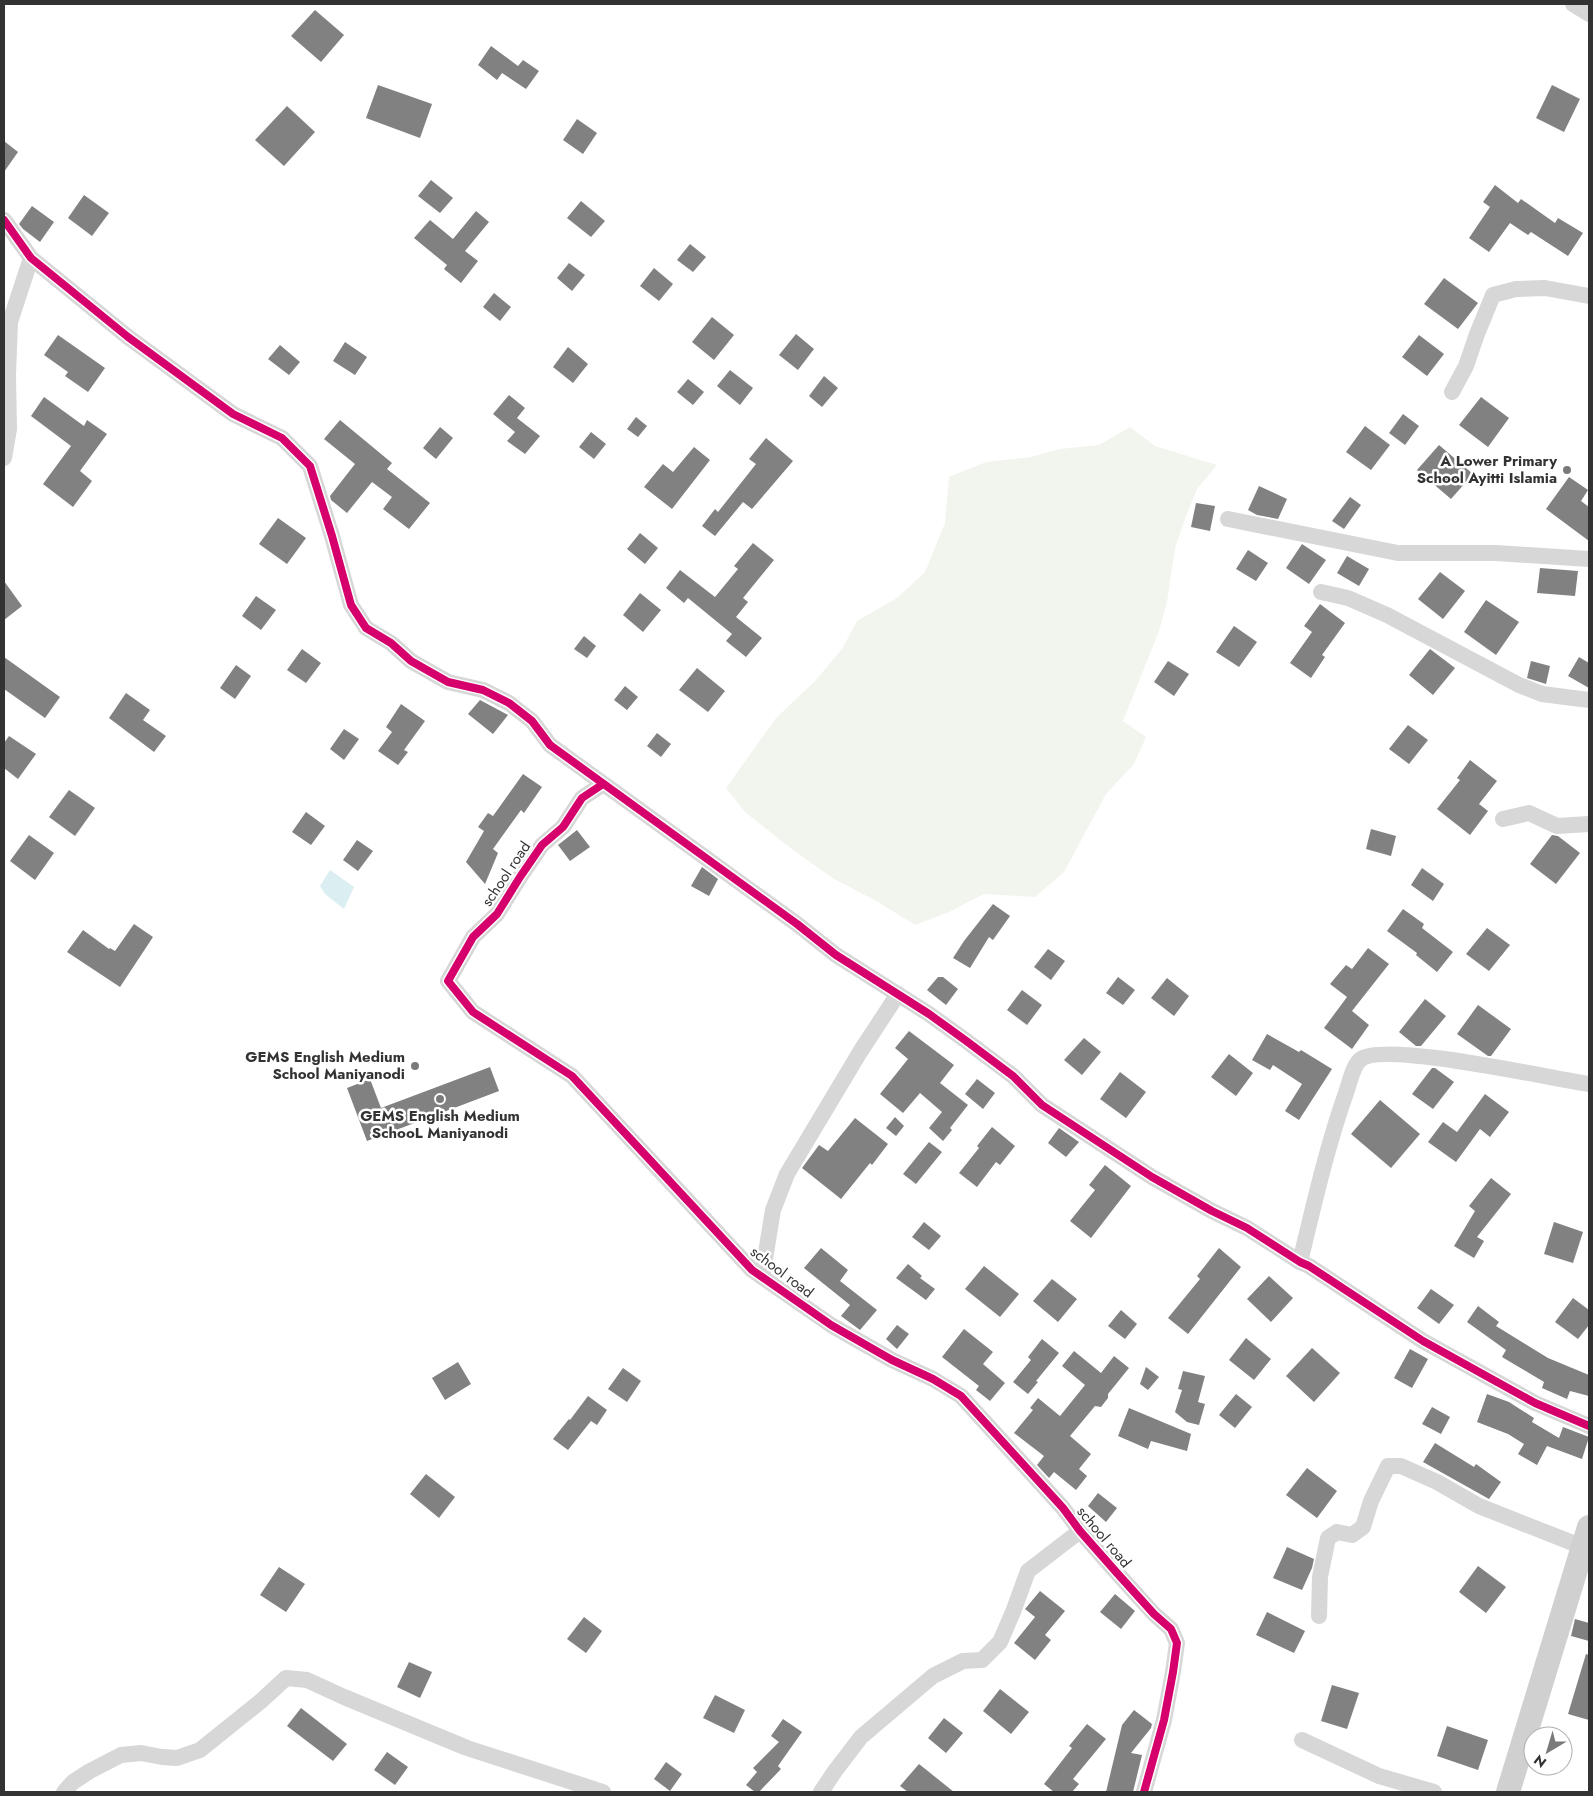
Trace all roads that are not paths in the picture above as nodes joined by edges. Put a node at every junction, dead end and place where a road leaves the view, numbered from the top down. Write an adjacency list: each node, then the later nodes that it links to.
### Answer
1 (1573, 4): 2 (street)
2 (1589, 14)
3 (4, 220): 4 (street)
4 (31, 258): 7 (street); 12 (street)
5 (1589, 296): 6 (street)
6 (1452, 392)
7 (4, 458)
8 (1228, 519): 9 (street)
9 (1589, 560)
10 (1321, 592): 11 (street)
11 (1589, 700)
12 (603, 784): 15 (street); 18 (street, school road)
13 (1502, 819): 14 (street)
14 (1589, 824)
15 (898, 994): 17 (street); 18 (street)
16 (1589, 1084): 17 (street)
17 (1300, 1262): 19 (street)
18 (762, 1277): 20 (street, school road)
19 (1589, 1426)
20 (1080, 1531): 26 (street); 27 (street, school road)
21 (1586, 1537): 22 (street); 29 (main road)
22 (1319, 1616)
23 (1302, 1740): 28 (street)
24 (64, 1792): 25 (street)
25 (603, 1792)
26 (821, 1792)
27 (1144, 1792)
28 (1434, 1792)
29 (1508, 1792)

